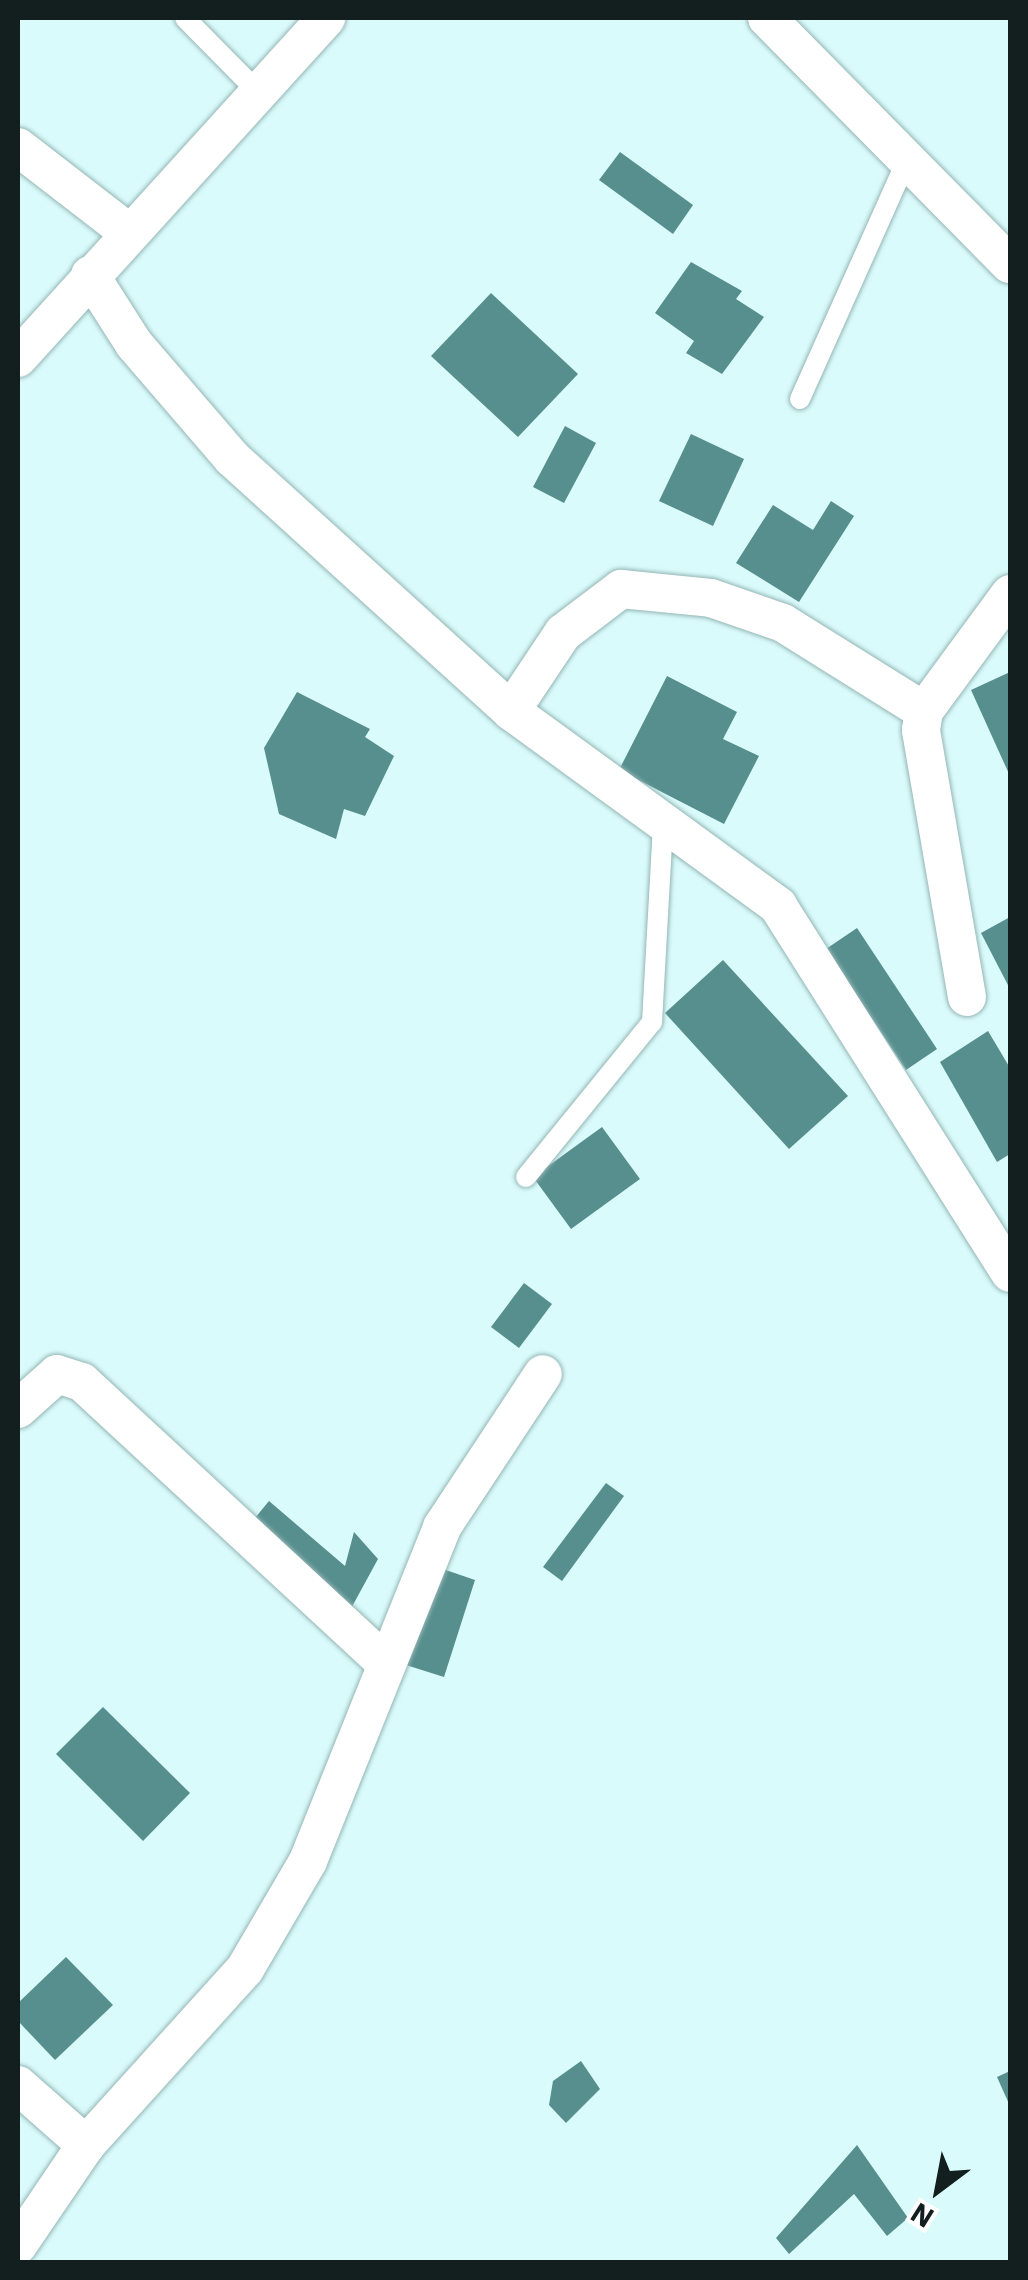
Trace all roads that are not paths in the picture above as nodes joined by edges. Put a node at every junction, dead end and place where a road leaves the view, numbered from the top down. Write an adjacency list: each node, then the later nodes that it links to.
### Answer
1 (185, 18): 4 (lane)
2 (326, 18): 4 (street)
3 (767, 18): 6 (street)
4 (259, 93): 7 (street)
5 (18, 147): 7 (street)
6 (908, 158): 8 (street); 11 (lane)
7 (128, 232): 9 (street)
8 (1010, 263)
9 (90, 276): 10 (street); 13 (street)
10 (18, 358)
11 (800, 400)
12 (1010, 594): 14 (street)
13 (511, 711): 14 (street); 15 (street)
14 (924, 712): 16 (street)
15 (663, 826): 17 (lane); 18 (street)
16 (966, 997)
17 (526, 1177)
18 (1010, 1273)
19 (543, 1374): 21 (street)
20 (18, 1409): 21 (street)
21 (382, 1660): 23 (street)
22 (18, 2086): 23 (street)
23 (86, 2145): 24 (street)
24 (18, 2246)

